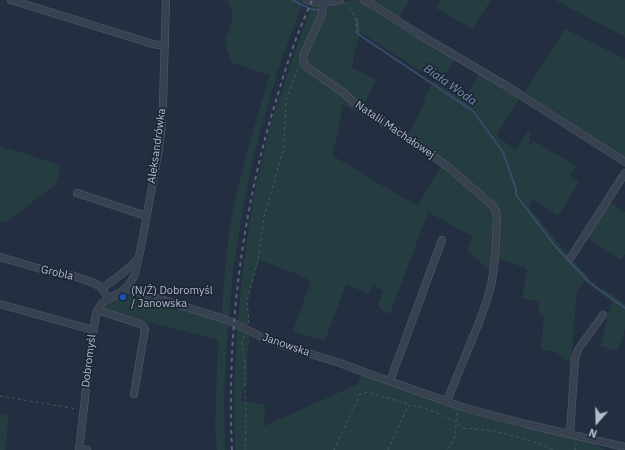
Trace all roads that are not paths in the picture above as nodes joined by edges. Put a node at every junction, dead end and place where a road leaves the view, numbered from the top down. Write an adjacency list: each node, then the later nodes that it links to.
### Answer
1 (12, 0): 7 (street)
2 (166, 0): 7 (street, Aleksandrówka)
3 (307, 0): 6 (street)
4 (364, 0): 8 (street)
5 (342, 1): 6 (street)
6 (323, 2): 25 (street, Natalii Machałowej)
7 (165, 46): 11 (street, Aleksandrówka)
8 (625, 162)
9 (625, 173): 15 (street)
10 (77, 193): 11 (street)
11 (146, 216): 14 (street, Aleksandrówka)
12 (442, 240): 23 (street)
13 (0, 257): 16 (street, Grobla)
14 (139, 257): 16 (street); 17 (street, Aleksandrówka)
15 (571, 257)
16 (102, 288): 18 (street)
17 (126, 288): 18 (street); 23 (street, Janowska)
18 (108, 299): 20 (street)
19 (0, 304): 22 (street)
20 (97, 310): 22 (street, Dobromyśl); 24 (street)
21 (604, 315): 26 (street)
22 (93, 330): 28 (street, Dobromyśl)
23 (390, 381): 25 (street, Janowska)
24 (134, 394)
25 (447, 401): 26 (street, Janowska)
26 (570, 434): 27 (street, Janowska)
27 (625, 446)
28 (79, 449): 29 (street)
29 (87, 450)

